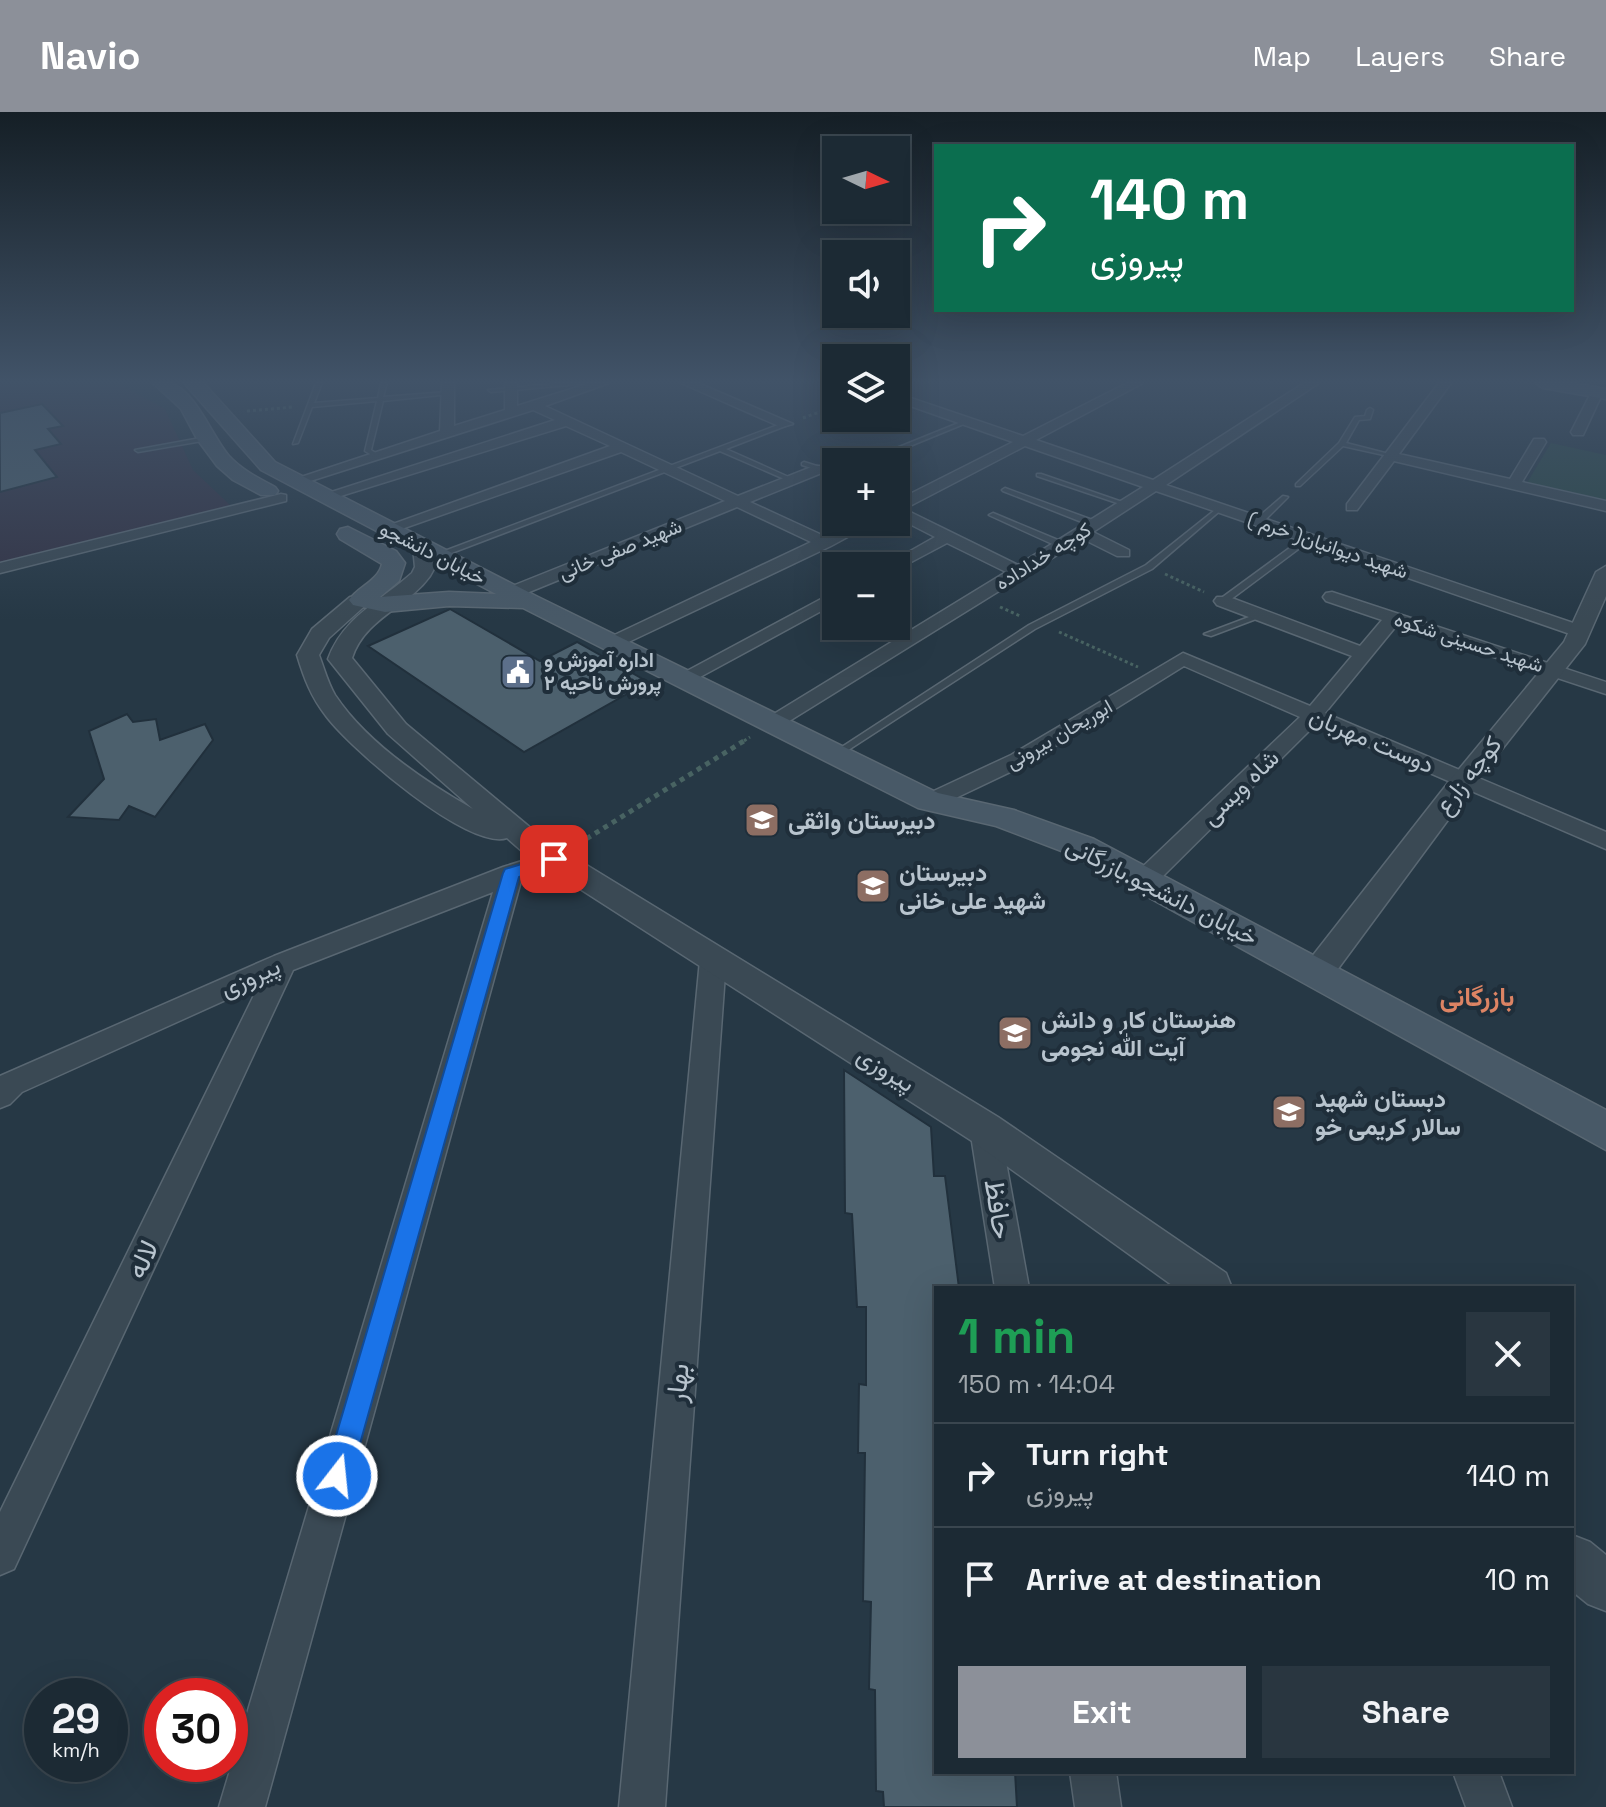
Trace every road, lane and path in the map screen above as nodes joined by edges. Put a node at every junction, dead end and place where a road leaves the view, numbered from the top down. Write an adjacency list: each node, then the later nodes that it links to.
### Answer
1 (224, 462): 30 (main road)
2 (263, 462): 21 (main road, خیابان دانشجو)
3 (357, 462): 21 (street)
4 (435, 462): 27 (street)
5 (578, 462): 42 (street)
6 (653, 462): 18 (street)
7 (686, 462): 18 (lane)
8 (751, 462): 20 (lane)
9 (985, 462): 28 (street)
10 (1087, 462): 23 (street, شهید دیوانیان( خرم ))
11 (1190, 462): 23 (street, کوچه خداداده)
12 (1323, 462): 24 (lane)
13 (1386, 462): 35 (street)
14 (1418, 462): 22 (street)
15 (1527, 462): 22 (street)
16 (812, 466): 17 (lane); 20 (street, شهید صفی خانی)
17 (822, 468)
18 (667, 469): 32 (street); 48 (lane)
19 (1039, 475): 33 (lane)
20 (791, 480): 32 (street, شهید صفی خانی)
21 (296, 481): 27 (main road, خیابان دانشجو)
22 (1514, 484): 34 (street)
23 (1154, 485): 33 (street, کوچه خداداده); 36 (street, شهید دیوانیان( خرم ))
24 (1298, 485)
25 (1005, 490): 41 (lane)
26 (910, 495): 28 (lane)
27 (326, 496): 42 (main road, خیابان دانشجو)
28 (916, 497): 31 (street)
29 (1285, 497): 39 (lane)
30 (287, 501): 52 (street)
31 (910, 501)
32 (738, 502): 46 (street); 57 (street, شهید صفی خانی)
33 (1125, 504): 41 (street, کوچه خداداده)
34 (1606, 506)
35 (1352, 507)
36 (1220, 508): 39 (street, شهید دیوانیان( خرم )); 51 (lane)
37 (993, 515): 47 (lane)
38 (910, 517): 44 (street)
39 (1259, 521): 45 (street, شهید دیوانیان( خرم ))
40 (330, 524): 59 (main road, خیابان دانشجو)
41 (1088, 528): 47 (street, کوچه خداداده); 49 (street)
42 (387, 529): 48 (main road, خیابان دانشجو)
43 (839, 536): 46 (street)
44 (946, 537): 50 (street); 53 (street)
45 (1309, 538): 58 (lane); 64 (street, شهید دیوانیان( خرم ))
46 (825, 543): 68 (street)
47 (1062, 545): 53 (street, کوچه خداداده)
48 (430, 551): 57 (main road, خیابان دانشجو); 59 (street)
49 (1123, 553)
50 (910, 556)
51 (1149, 567): 58 (path); 63 (lane)
52 (0, 568)
53 (1018, 572): 55 (street, کوچه خداداده)
54 (1606, 572): 64 (street, کوچه زارع)
55 (977, 597): 63 (path); 67 (street, کوچه خداداده)
56 (1332, 597): 62 (street, شهید حسینی شکوه)
57 (520, 598): 59 (main road); 68 (main road, خیابان دانشجو.بازرگانی)
58 (1223, 601): 61 (street)
59 (373, 602): 81 (street); 81 (street)
60 (822, 604): 73 (street)
61 (1260, 616): 66 (lane); 69 (street)
62 (1394, 617): 69 (street, شاه ویسی); 71 (street, شهید حسینی شکوه)
63 (1039, 623): 72 (path); 77 (lane)
64 (1579, 631): 71 (street, کوچه زارع)
65 (910, 632): 67 (lane)
66 (1208, 634)
67 (916, 635): 76 (street, کوچه خداداده)
68 (612, 643): 73 (main road, خیابان دانشجو.بازرگانی)
69 (1364, 654): 75 (street, شاه ویسی)
70 (1183, 659): 72 (street, ابوریحان بیرونی); 75 (street, دوست مهربان)
71 (1553, 670): 74 (street, شهید حسینی شکوه); 78 (street, کوچه زارع)
72 (1156, 677): 79 (street, ابوریحان بیرونی)
73 (682, 679): 76 (main road, خیابان دانشجو.بازرگانی)
74 (1606, 688)
75 (1313, 715): 78 (street, دوست مهربان); 83 (street, شاه ویسی)
76 (771, 724): 77 (main road, خیابان دانشجو.بازرگانی); 81 (path)
77 (833, 756): 79 (main road, خیابان دانشجو.بازرگانی)
78 (1464, 780): 80 (street, دوست مهربان); 86 (street, کوچه زارع)
79 (931, 801): 83 (main road, خیابان دانشجو.بازرگانی)
80 (1606, 841)
81 (544, 853): 82 (street, پیروزی); 84 (street, پیروزی)
82 (511, 873): 85 (street, پیروزی); 97 (street)
83 (1144, 880): 86 (main road, خیابان دانشجو.بازرگانی)
84 (713, 960): 88 (street, پیروزی); 98 (street, بهار)
85 (283, 963): 87 (street, پیروزی); 92 (street, لاله)
86 (1318, 972): 89 (main road, خیابان دانشجو.بازرگانی)
87 (0, 1095)
88 (985, 1129): 90 (street, حافظ); 91 (street, پیروزی)
89 (1606, 1131)
90 (1012, 1286)
91 (1208, 1286)
92 (0, 1555)
93 (1574, 1562): 94 (street)
94 (1606, 1586)
95 (1093, 1774): 99 (street)
96 (1477, 1774): 100 (street)
97 (242, 1807)
98 (642, 1807)
99 (1098, 1807)
100 (1489, 1807)

